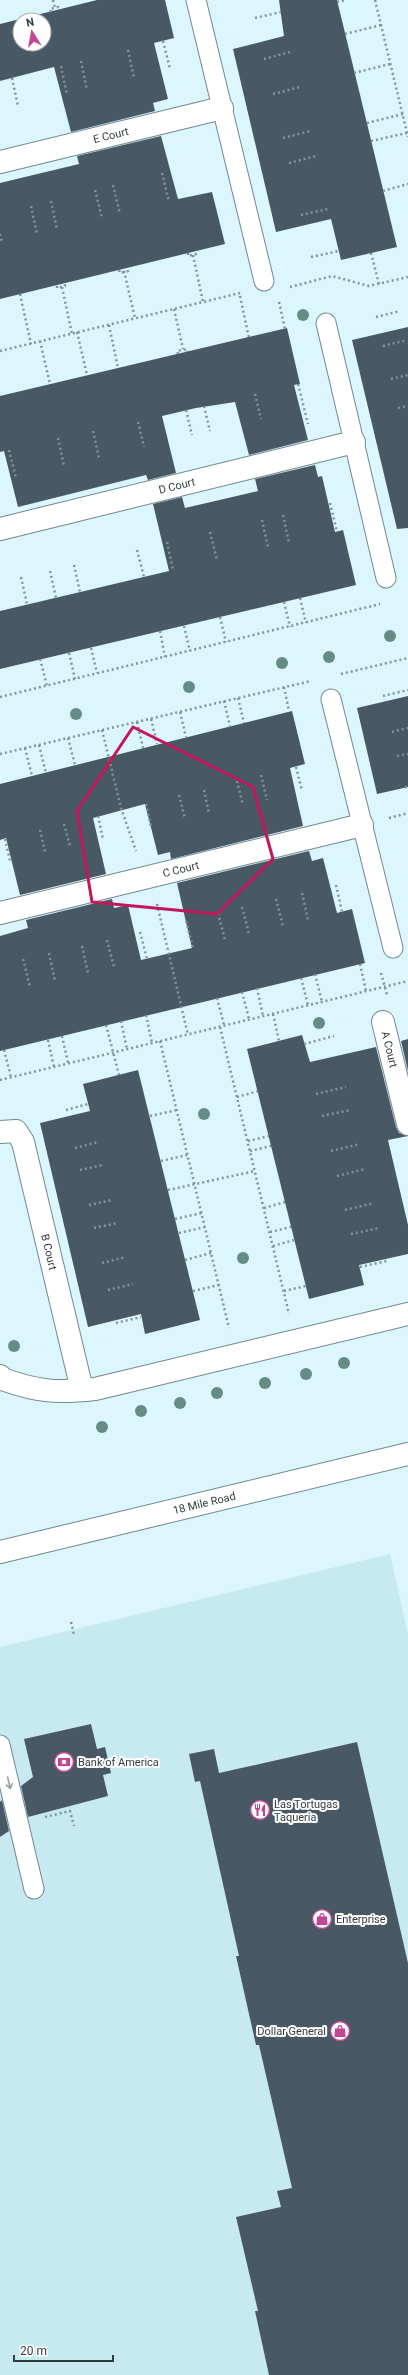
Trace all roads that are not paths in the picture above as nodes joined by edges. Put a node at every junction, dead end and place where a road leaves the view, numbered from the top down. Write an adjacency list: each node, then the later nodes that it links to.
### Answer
1 (196, 0): 2 (lane)
2 (222, 108): 3 (street, E Court); 4 (lane)
3 (0, 162)
4 (264, 280)
5 (326, 323): 6 (lane)
6 (354, 442): 7 (street, D Court); 8 (lane)
7 (0, 529)
8 (386, 578)
9 (331, 699): 10 (lane)
10 (362, 825): 11 (street, C Court); 12 (lane)
11 (0, 913)
12 (393, 948)
13 (383, 1022): 14 (street, A Court)
14 (408, 1124)
15 (0, 1132): 18 (street, B Court)
16 (408, 1314): 18 (street)
17 (0, 1376): 18 (street)
18 (82, 1390)
19 (408, 1454): 20 (street, 18 Mile Road)
20 (0, 1552)
21 (0, 1745): 22 (lane, one-way to 22)
22 (34, 1889)

